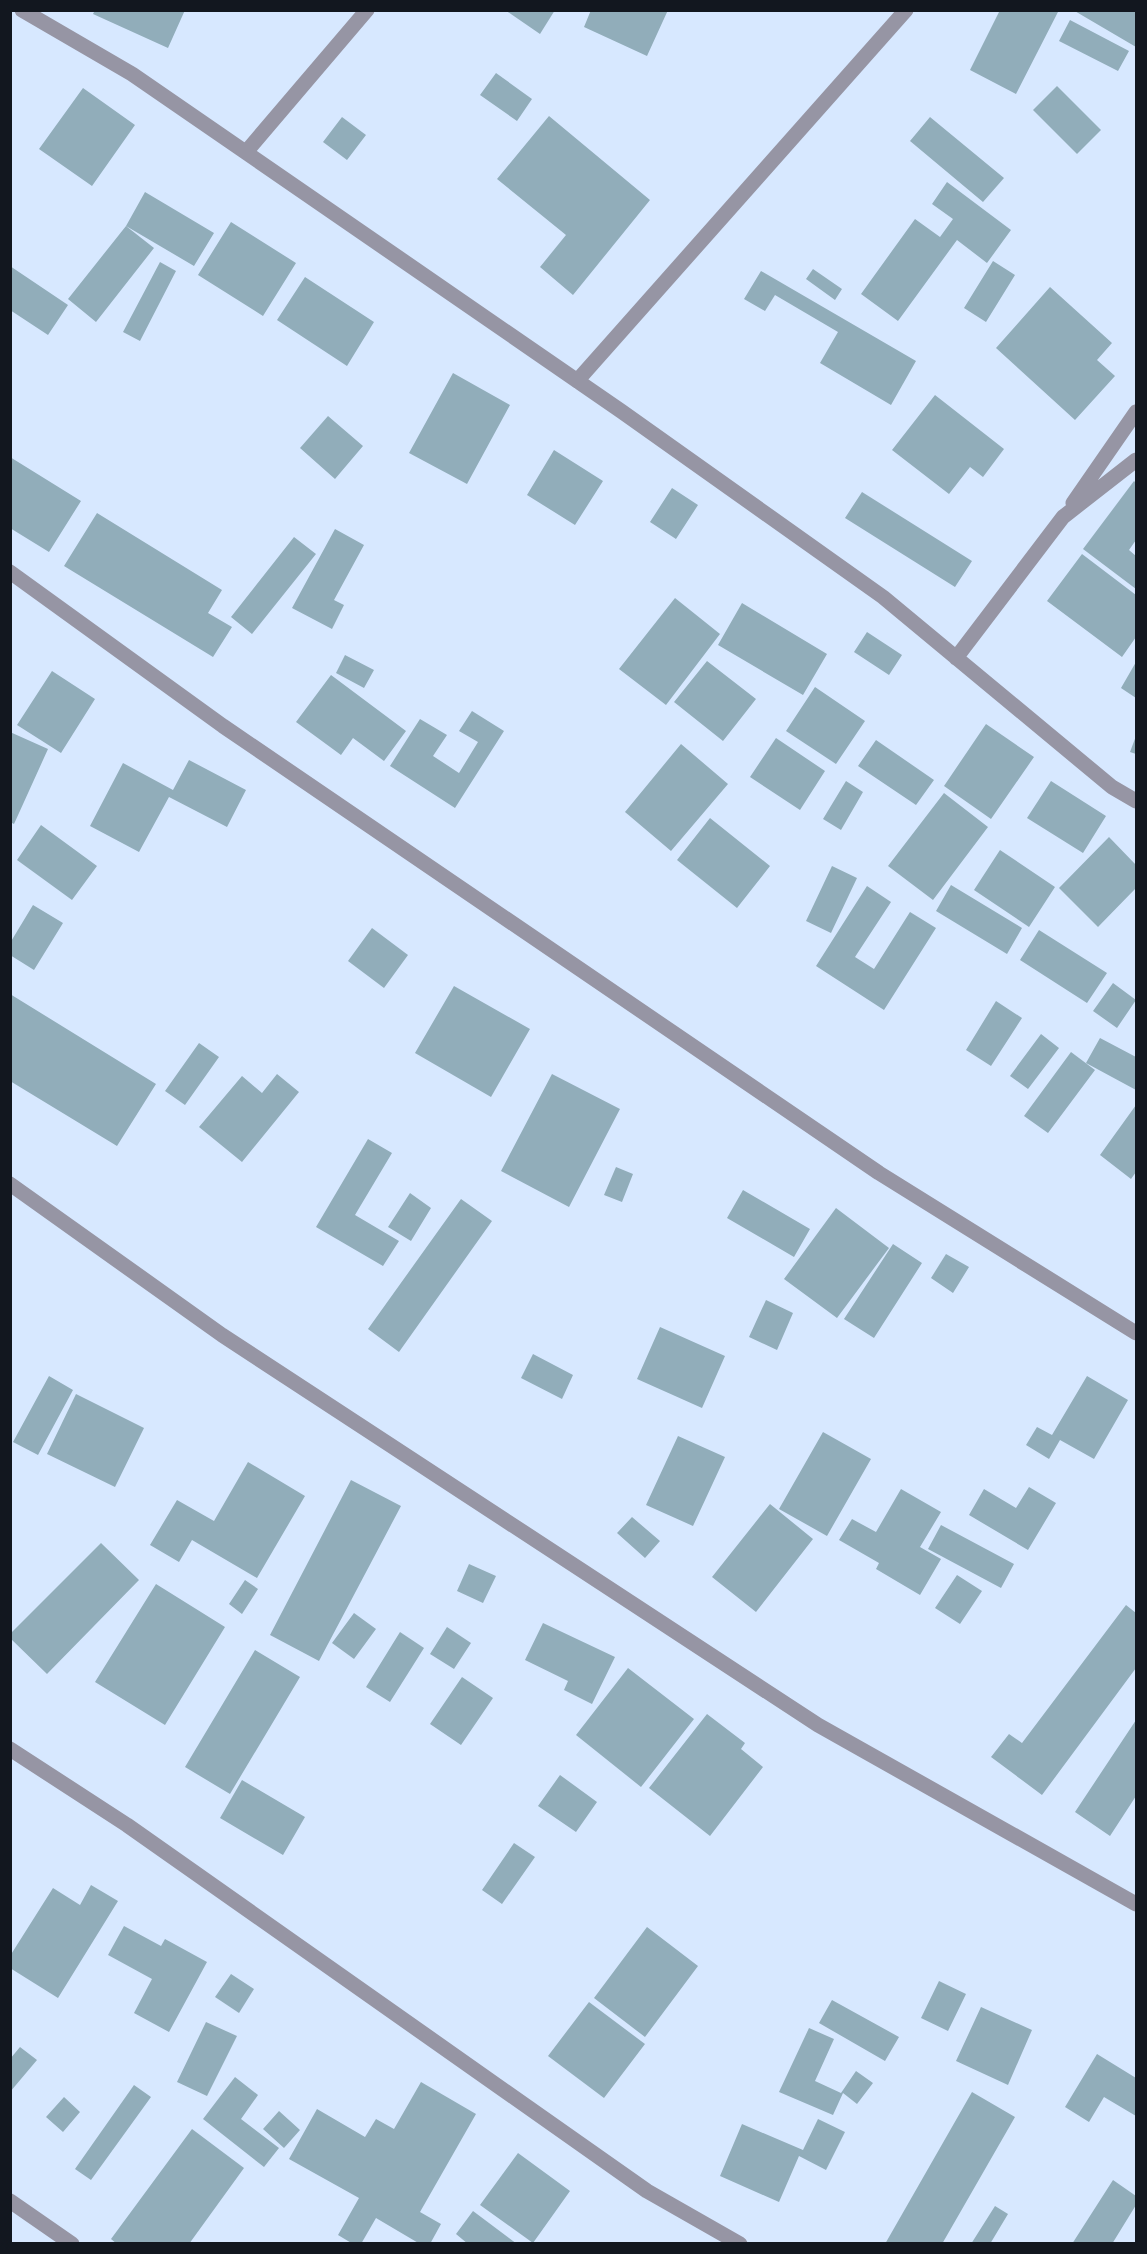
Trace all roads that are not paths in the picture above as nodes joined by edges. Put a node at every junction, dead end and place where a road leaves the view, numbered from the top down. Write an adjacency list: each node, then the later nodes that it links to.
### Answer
1 (22, 10): 4 (street)
2 (367, 10): 4 (street)
3 (906, 10): 5 (street)
4 (246, 152): 5 (street)
5 (577, 381): 10 (street)
6 (1137, 412): 8 (street)
7 (1137, 460): 8 (street)
8 (1063, 516): 10 (street)
9 (10, 572): 13 (street)
10 (956, 658): 11 (street)
11 (1137, 801)
12 (10, 1184): 15 (street)
13 (1137, 1333)
14 (10, 1749): 18 (street)
15 (1137, 1904)
16 (10, 2201): 17 (street)
17 (72, 2244)
18 (740, 2244)

